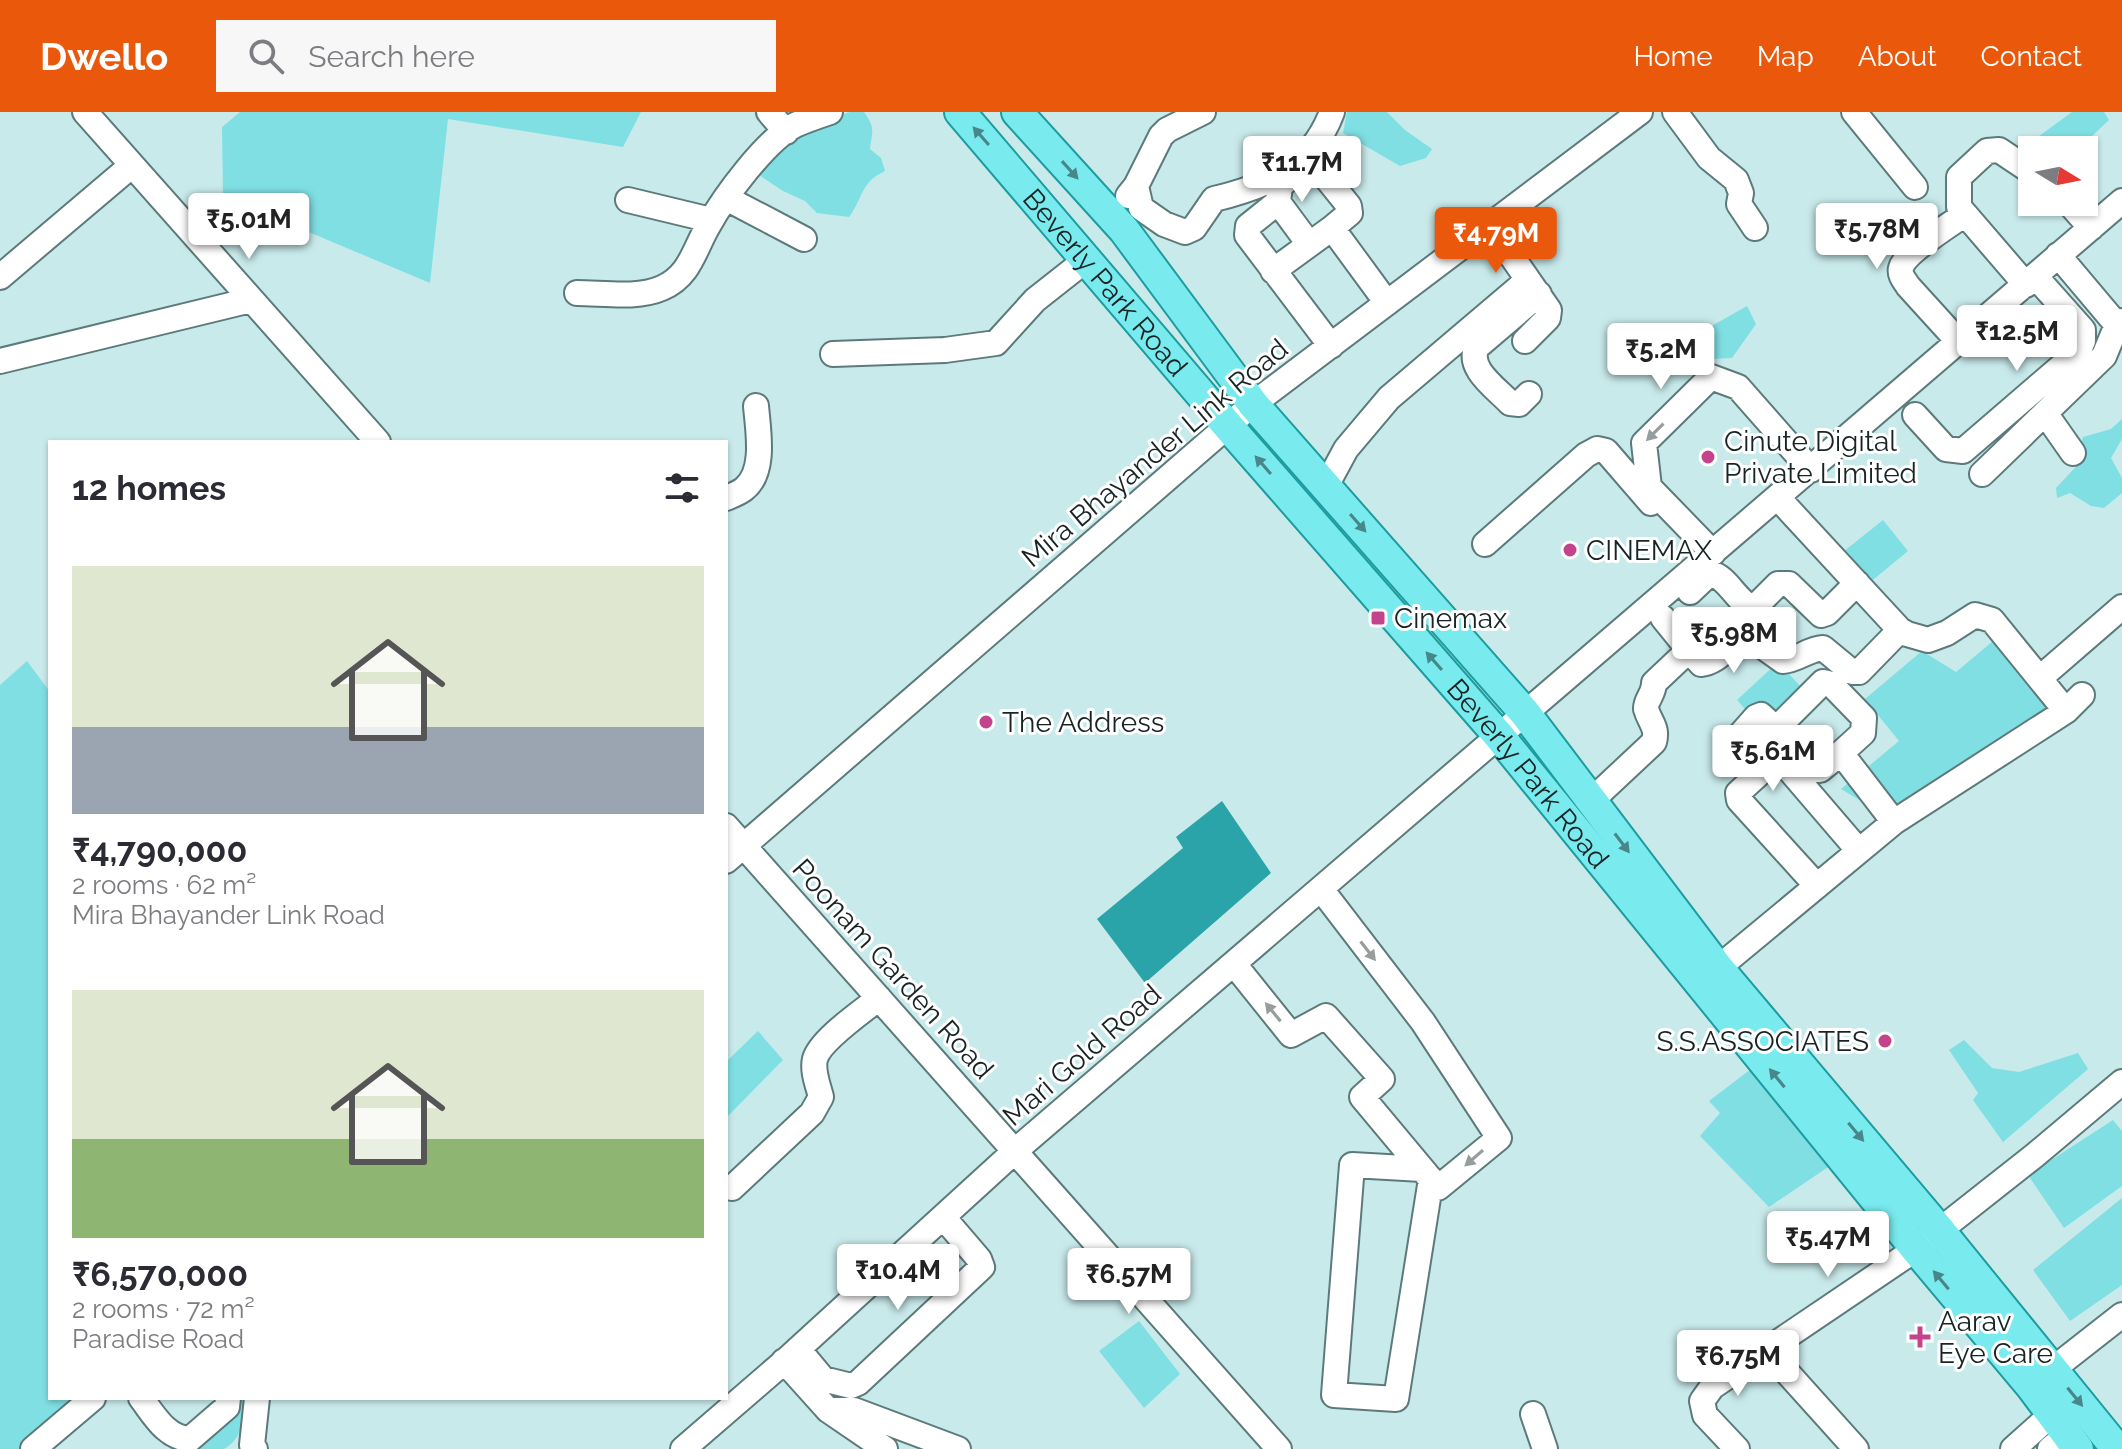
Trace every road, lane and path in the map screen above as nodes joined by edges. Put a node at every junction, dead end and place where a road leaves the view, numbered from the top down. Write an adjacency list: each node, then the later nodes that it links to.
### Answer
1 (769, 112): 11 (street)
2 (830, 112): 11 (street)
3 (960, 112): 31 (main road, Beverly Park Road, one-way to 3)
4 (1017, 112): 23 (main road, Beverly Park Road, one-way to 23)
5 (1203, 112): 14 (street)
6 (1332, 112): 14 (street)
7 (1640, 112): 24 (street, Mira Bhayander Link Road)
8 (1675, 112): 26 (street)
9 (1854, 112): 15 (street)
10 (87, 113): 13 (street)
11 (786, 132): 16 (street)
12 (2018, 163): 20 (street)
13 (131, 166): 33 (street); 37 (street)
14 (1136, 186): 23 (street)
15 (1915, 187)
16 (726, 198): 22 (street); 28 (street)
17 (628, 200): 22 (street)
18 (2122, 201): 27 (street)
19 (1278, 202): 25 (street); 29 (street); 32 (street)
20 (1965, 214): 34 (street); 41 (street)
21 (2080, 216): 27 (street)
22 (711, 220): 36 (street)
23 (1118, 223): 46 (main road, Beverly Park Road)
24 (1490, 225): 35 (street); 38 (street, Mira Bhayander Link Road)
25 (1332, 228): 29 (street); 38 (street)
26 (1755, 228)
27 (2091, 228): 30 (street)
28 (804, 239)
29 (1309, 244): 32 (street)
30 (2058, 255): 34 (street); 39 (street)
31 (1087, 259): 43 (street); 50 (main road, Beverly Park Road)
32 (1273, 271): 42 (street)
33 (0, 277)
34 (2030, 281): 41 (street); 49 (street)
35 (1531, 288): 40 (street); 45 (street); 55 (street)
36 (577, 293)
37 (251, 300): 44 (street); 51 (street)
38 (1387, 303): 42 (street, Mira Bhayander Link Road)
39 (2120, 323): 48 (street)
40 (1525, 341)
41 (1958, 341): 53 (street)
42 (1331, 346): 46 (street, Mira Bhayander Link Road)
43 (833, 354)
44 (0, 361)
45 (1529, 394)
46 (1253, 404): 50 (street, Mira Bhayander Link Road); 55 (main road, Beverly Park Road)
47 (756, 406): 56 (street)
48 (2045, 413): 52 (street); 54 (street)
49 (1915, 415)
50 (1228, 426): 69 (main road, Beverly Park Road, one-way to 50); 75 (street, Mira Bhayander Link Road)
51 (376, 440)
52 (2073, 453)
53 (1811, 470): 57 (street); 59 (street, one-way to 59)
54 (1982, 474)
55 (1326, 486): 66 (main road, Beverly Park Road, one-way to 66)
56 (728, 497)
57 (1778, 498): 59 (street); 60 (street)
58 (1485, 544): 59 (street)
59 (1708, 558): 62 (street)
60 (1854, 586): 62 (street); 63 (street)
61 (2122, 607): 65 (street)
62 (1658, 611): 64 (street); 66 (street, Mari Gold Road)
63 (1898, 632): 64 (street); 65 (street)
64 (1689, 650): 71 (street)
65 (2040, 678): 72 (street)
66 (1525, 713): 69 (street, Mari Gold Road); 71 (main road, Beverly Park Road)
67 (1776, 729): 68 (street); 70 (street); 70 (street)
68 (1741, 734)
69 (1499, 736): 77 (street, Mari Gold Road); 87 (main road, Beverly Park Road, one-way to 69)
70 (1841, 753): 72 (street)
71 (1591, 801): 79 (main road, Beverly Park Road, one-way to 79)
72 (1894, 822): 74 (street)
73 (728, 832): 75 (street, Poonam Garden Road)
74 (1859, 851): 76 (street); 76 (street)
75 (735, 853): 80 (street, Poonam Garden Road)
76 (1817, 886): 79 (street)
77 (1321, 889): 78 (street, Mari Gold Road); 83 (street, one-way to 83)
78 (1234, 964): 82 (street, Mari Gold Road); 83 (street, one-way to 78)
79 (1718, 968): 86 (main road, Beverly Park Road, one-way to 86)
80 (879, 998): 82 (street, Poonam Garden Road); 84 (street)
81 (2122, 1082): 86 (street)
82 (1015, 1151): 85 (street, Mari Gold Road); 105 (street, Poonam Garden Road)
83 (1427, 1174): 83 (street)
84 (732, 1188)
85 (943, 1217): 90 (street, Mari Gold Road); 90 (street)
86 (1940, 1231): 87 (street); 91 (main road, Beverly Park Road)
87 (1916, 1249): 89 (street); 91 (main road, Beverly Park Road, one-way to 87)
88 (2122, 1315): 91 (street)
89 (1767, 1350): 107 (street); 108 (street)
90 (791, 1355): 96 (street, Mari Gold Road); 97 (street)
91 (2042, 1378): 99 (main road, Beverly Park Road); 110 (main road, Beverly Park Road, one-way to 110)
92 (91, 1400): 101 (street)
93 (143, 1400): 94 (street)
94 (228, 1400)
95 (257, 1400): 100 (street)
96 (721, 1405): 102 (street, Mari Gold Road)
97 (828, 1410): 103 (street); 104 (street)
98 (1533, 1414): 106 (street)
99 (2062, 1437): 109 (street)
100 (251, 1448)
101 (33, 1449)
102 (683, 1449)
103 (885, 1449)
104 (958, 1449)
105 (1279, 1449)
106 (1545, 1449)
107 (1737, 1449)
108 (1856, 1449)
109 (2013, 1449)
110 (2117, 1449)

